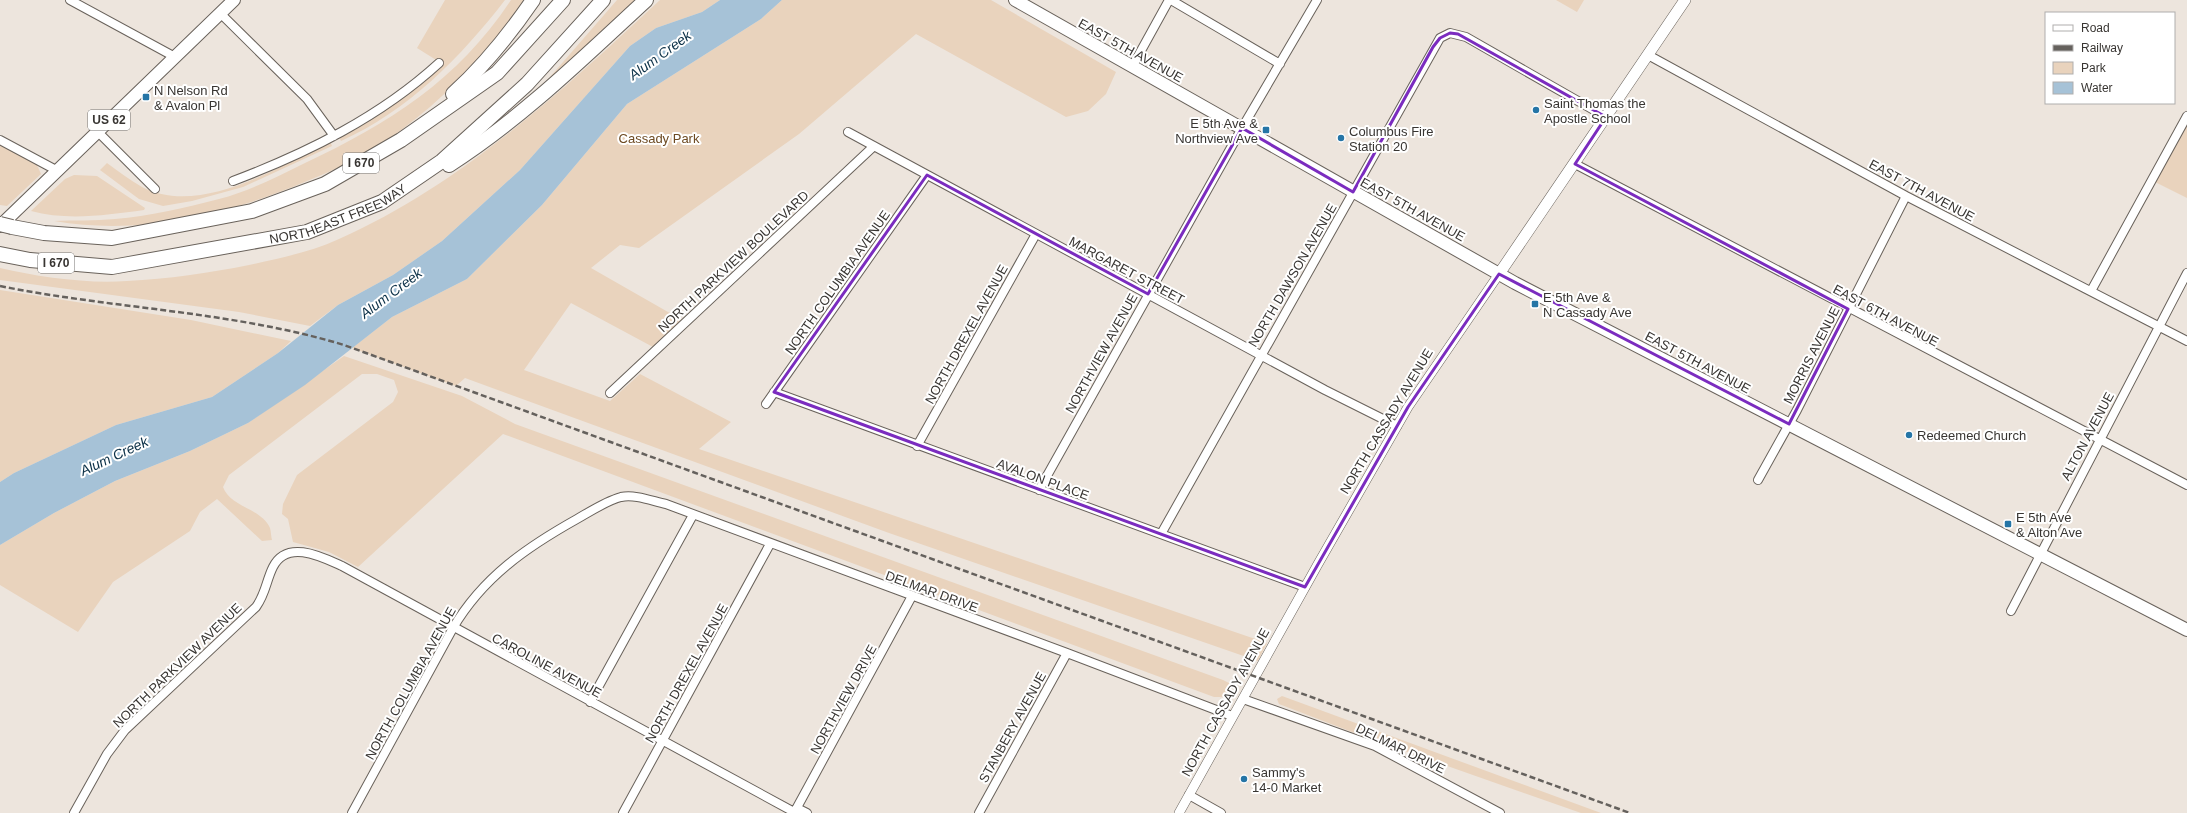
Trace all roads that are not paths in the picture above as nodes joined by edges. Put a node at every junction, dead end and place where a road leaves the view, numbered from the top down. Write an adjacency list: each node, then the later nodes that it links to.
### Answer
1 (70, 0): 13 (street)
2 (234, 0): 11 (main road, US 62)
3 (533, 0): 19 (highway)
4 (563, 0): 19 (highway, I 670)
5 (603, 0): 32 (highway, NORTHEAST FREEWAY / I 670)
6 (646, 0): 32 (highway)
7 (1015, 0): 16 (main road, EAST 5TH AVENUE)
8 (1170, 0): 15 (street); 16 (street)
9 (1317, 0): 15 (street, NORTHVIEW AVENUE)
10 (1685, 0): 12 (main road, NORTH CASSADY AVENUE)
11 (220, 13): 13 (main road, US 62); 23 (street)
12 (1648, 55): 18 (main road, NORTH CASSADY AVENUE); 33 (street, EAST 7TH AVENUE)
13 (175, 57): 21 (main road, US 62)
14 (439, 63): 23 (street)
15 (1280, 64): 20 (street, NORTHVIEW AVENUE)
16 (1132, 66): 20 (main road, EAST 5TH AVENUE)
17 (2187, 116): 39 (street)
18 (1606, 117): 26 (main road, NORTH CASSADY AVENUE); 31 (street, NORTH DAWSON AVENUE)
19 (420, 125): 34 (highway, I 670)
20 (1242, 128): 31 (main road, EAST 5TH AVENUE); 40 (street, NORTHVIEW AVENUE)
21 (97, 131): 27 (main road, US 62); 30 (street)
22 (848, 132): 25 (street, MARGARET STREET)
23 (334, 136): 29 (street)
24 (0, 140): 27 (street)
25 (874, 146): 28 (street, MARGARET STREET); 46 (street, NORTH PARKVIEW BOULEVARD)
26 (1575, 164): 38 (main road, NORTH CASSADY AVENUE); 41 (street, EAST 6TH AVENUE)
27 (56, 170): 34 (main road, US 62)
28 (927, 175): 35 (street, MARGARET STREET); 45 (street, NORTH COLUMBIA AVENUE)
29 (233, 181)
30 (155, 189)
31 (1353, 192): 38 (main road, EAST 5TH AVENUE); 44 (street, NORTH DAWSON AVENUE)
32 (393, 194): 36 (highway, NORTHEAST FREEWAY / I 670)
33 (1906, 196): 39 (street, EAST 7TH AVENUE); 41 (street, MORRIS AVENUE)
34 (4, 226)
35 (1036, 234): 40 (street, MARGARET STREET); 51 (street, NORTH DREXEL AVENUE)
36 (0, 254)
37 (2187, 273): 42 (street, ALTON AVENUE)
38 (1499, 274): 48 (main road, EAST 5TH AVENUE); 49 (street, NORTH CASSADY AVENUE)
39 (2091, 291): 42 (street, EAST 7TH AVENUE)
40 (1148, 294): 44 (street, MARGARET STREET); 54 (street, NORTHVIEW AVENUE)
41 (1848, 309): 48 (street, MORRIS AVENUE); 50 (street, EAST 6TH AVENUE)
42 (2160, 327): 43 (street, EAST 7TH AVENUE); 50 (street, ALTON AVENUE)
43 (2187, 341)
44 (1260, 355): 49 (street, MARGARET STREET); 57 (street, NORTH DAWSON AVENUE)
45 (774, 392): 47 (street, NORTH COLUMBIA AVENUE); 51 (street, AVALON PLACE)
46 (610, 394)
47 (766, 404)
48 (1789, 424): 52 (street, MORRIS AVENUE); 59 (main road, EAST 5TH AVENUE)
49 (1397, 426): 61 (street, NORTH CASSADY AVENUE)
50 (2099, 439): 53 (street, EAST 6TH AVENUE); 59 (street, ALTON AVENUE)
51 (917, 446): 54 (street, AVALON PLACE)
52 (1758, 480)
53 (2187, 485)
54 (1039, 490): 57 (street, AVALON PLACE)
55 (621, 497): 56 (street, DELMAR DRIVE); 64 (street, NORTH COLUMBIA AVENUE)
56 (693, 515): 58 (street, DELMAR DRIVE); 68 (street)
57 (1161, 534): 61 (street, AVALON PLACE)
58 (770, 544): 62 (street, DELMAR DRIVE); 70 (street, NORTH DREXEL AVENUE)
59 (2040, 554): 63 (street, ALTON AVENUE); 65 (main road, EAST 5TH AVENUE)
60 (284, 556): 64 (street, CAROLINE AVENUE); 73 (street, NORTH PARKVIEW AVENUE)
61 (1305, 587): 67 (street, NORTH CASSADY AVENUE)
62 (912, 596): 66 (street, DELMAR DRIVE); 72 (street, NORTHVIEW DRIVE)
63 (2011, 611)
64 (453, 628): 68 (street, CAROLINE AVENUE); 74 (street, NORTH COLUMBIA AVENUE)
65 (2187, 630)
66 (1066, 653): 69 (street, DELMAR DRIVE); 77 (street, STANBERY AVENUE)
67 (1243, 699): 69 (street, NORTH CASSADY AVENUE); 80 (street, DELMAR DRIVE)
68 (590, 702): 70 (street, CAROLINE AVENUE)
69 (1232, 716): 71 (street, NORTH CASSADY AVENUE)
70 (662, 740): 72 (street, CAROLINE AVENUE); 75 (street, NORTH DREXEL AVENUE)
71 (1189, 795): 78 (street, NORTH CASSADY AVENUE); 79 (street)
72 (795, 811): 76 (street, CAROLINE AVENUE)
73 (74, 813)
74 (352, 813)
75 (623, 813)
76 (807, 813)
77 (979, 813)
78 (1179, 813)
79 (1221, 813)
80 (1500, 813)

